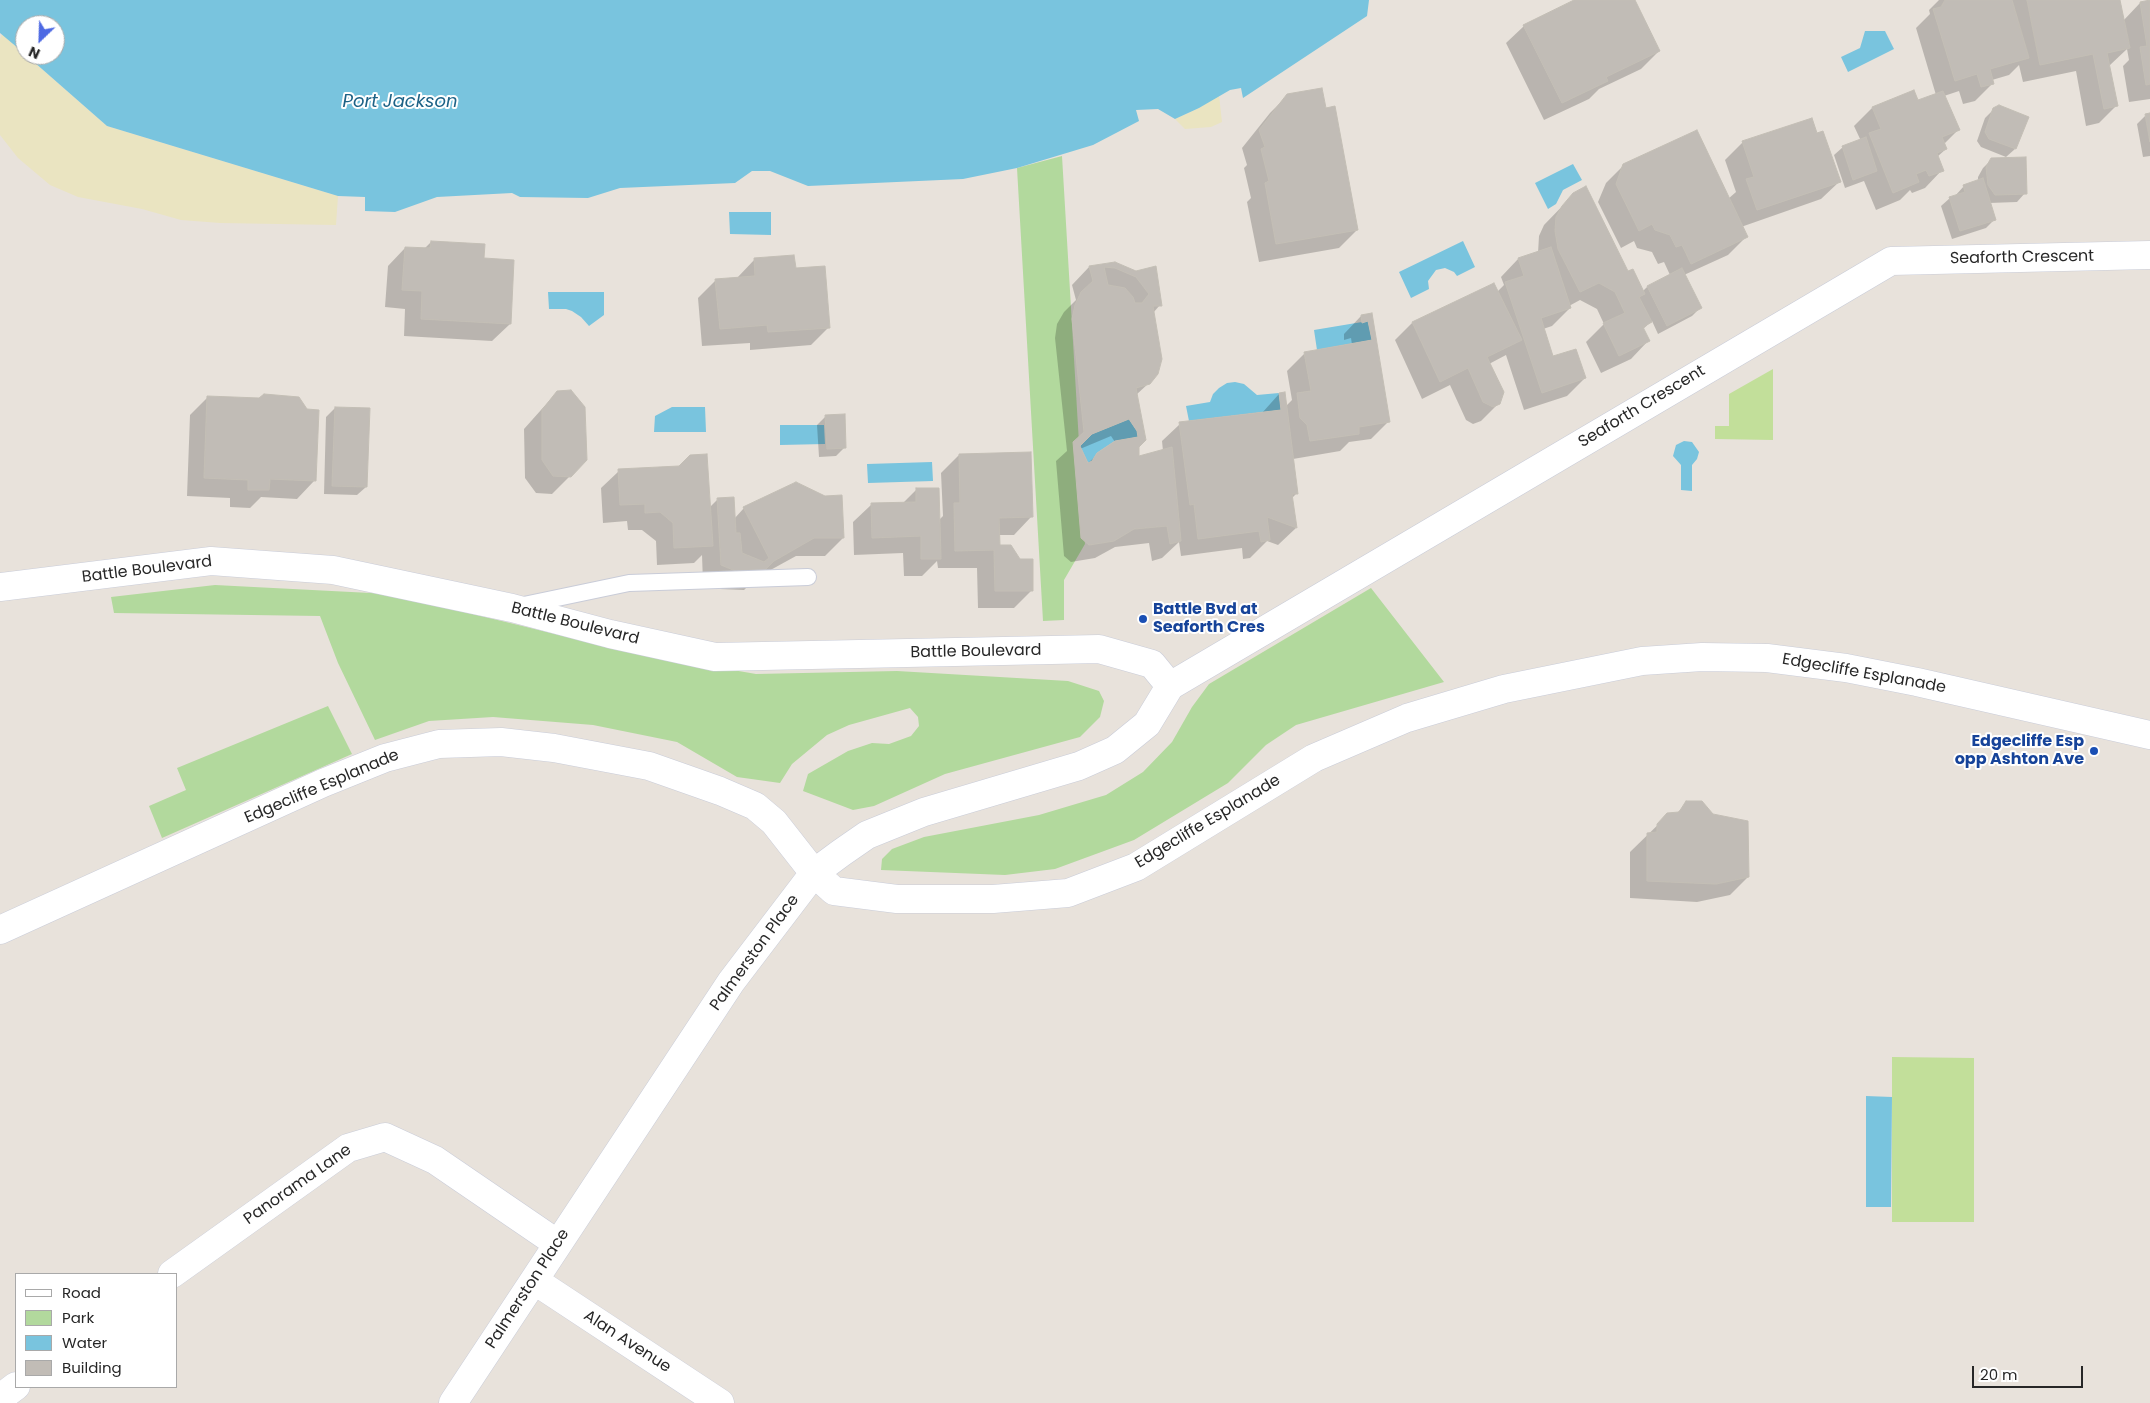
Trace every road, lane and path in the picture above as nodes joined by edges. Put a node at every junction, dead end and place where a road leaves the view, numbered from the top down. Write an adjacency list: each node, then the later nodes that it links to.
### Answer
1 (2150, 255): 5 (street, Seaforth Crescent)
2 (808, 577): 4 (lane)
3 (0, 587): 4 (street, Battle Boulevard)
4 (512, 608): 5 (street, Battle Boulevard)
5 (1170, 686): 7 (street, Palmerston Place)
6 (2150, 735): 7 (street, Edgecliffe Esplanade)
7 (814, 874): 8 (street, Edgecliffe Esplanade); 9 (street, Palmerston Place)
8 (0, 930)
9 (558, 1244): 10 (street, Panorama Lane); 11 (street, Palmerston Place)
10 (173, 1273)
11 (534, 1281): 14 (street, Palmerston Place); 15 (street, Alan Avenue)
12 (15, 1387): 13 (street)
13 (0, 1398)
14 (453, 1403)
15 (720, 1403)

